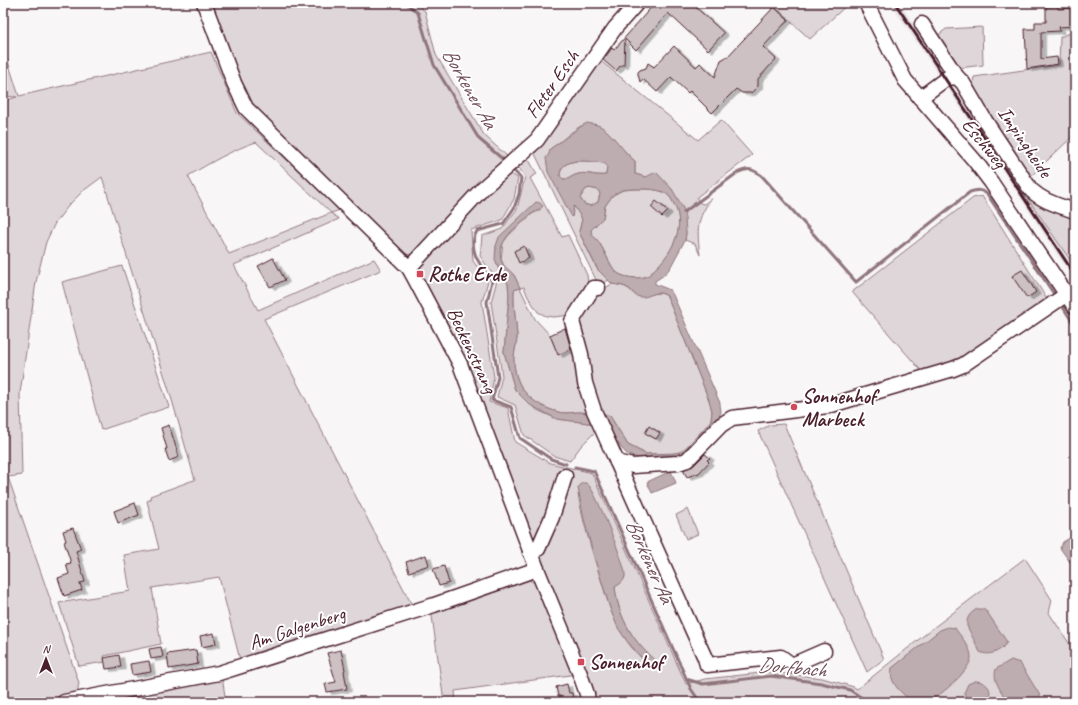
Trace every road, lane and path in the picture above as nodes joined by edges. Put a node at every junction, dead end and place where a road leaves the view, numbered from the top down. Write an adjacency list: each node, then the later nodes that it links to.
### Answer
1 (204, 3): 8 (street, Beckenstrang)
2 (638, 3): 8 (street, Fleter Esch)
3 (866, 3): 6 (street, Eschweg)
4 (922, 24): 5 (street, Impingheide)
5 (956, 76): 6 (street); 7 (street, Impingheide)
6 (920, 98): 10 (street, Eschweg)
7 (1075, 211)
8 (409, 268): 14 (street, Beckenstrang)
9 (598, 288): 12 (street)
10 (1067, 294): 11 (street, Eschweg); 12 (street)
11 (1075, 307)
12 (617, 462): 16 (street)
13 (565, 476): 14 (street)
14 (530, 552): 15 (street, Beckenstrang)
15 (536, 569): 17 (street, Am Galgenberg); 18 (street, Beckenstrang)
16 (824, 651)
17 (64, 702)
18 (588, 702)

